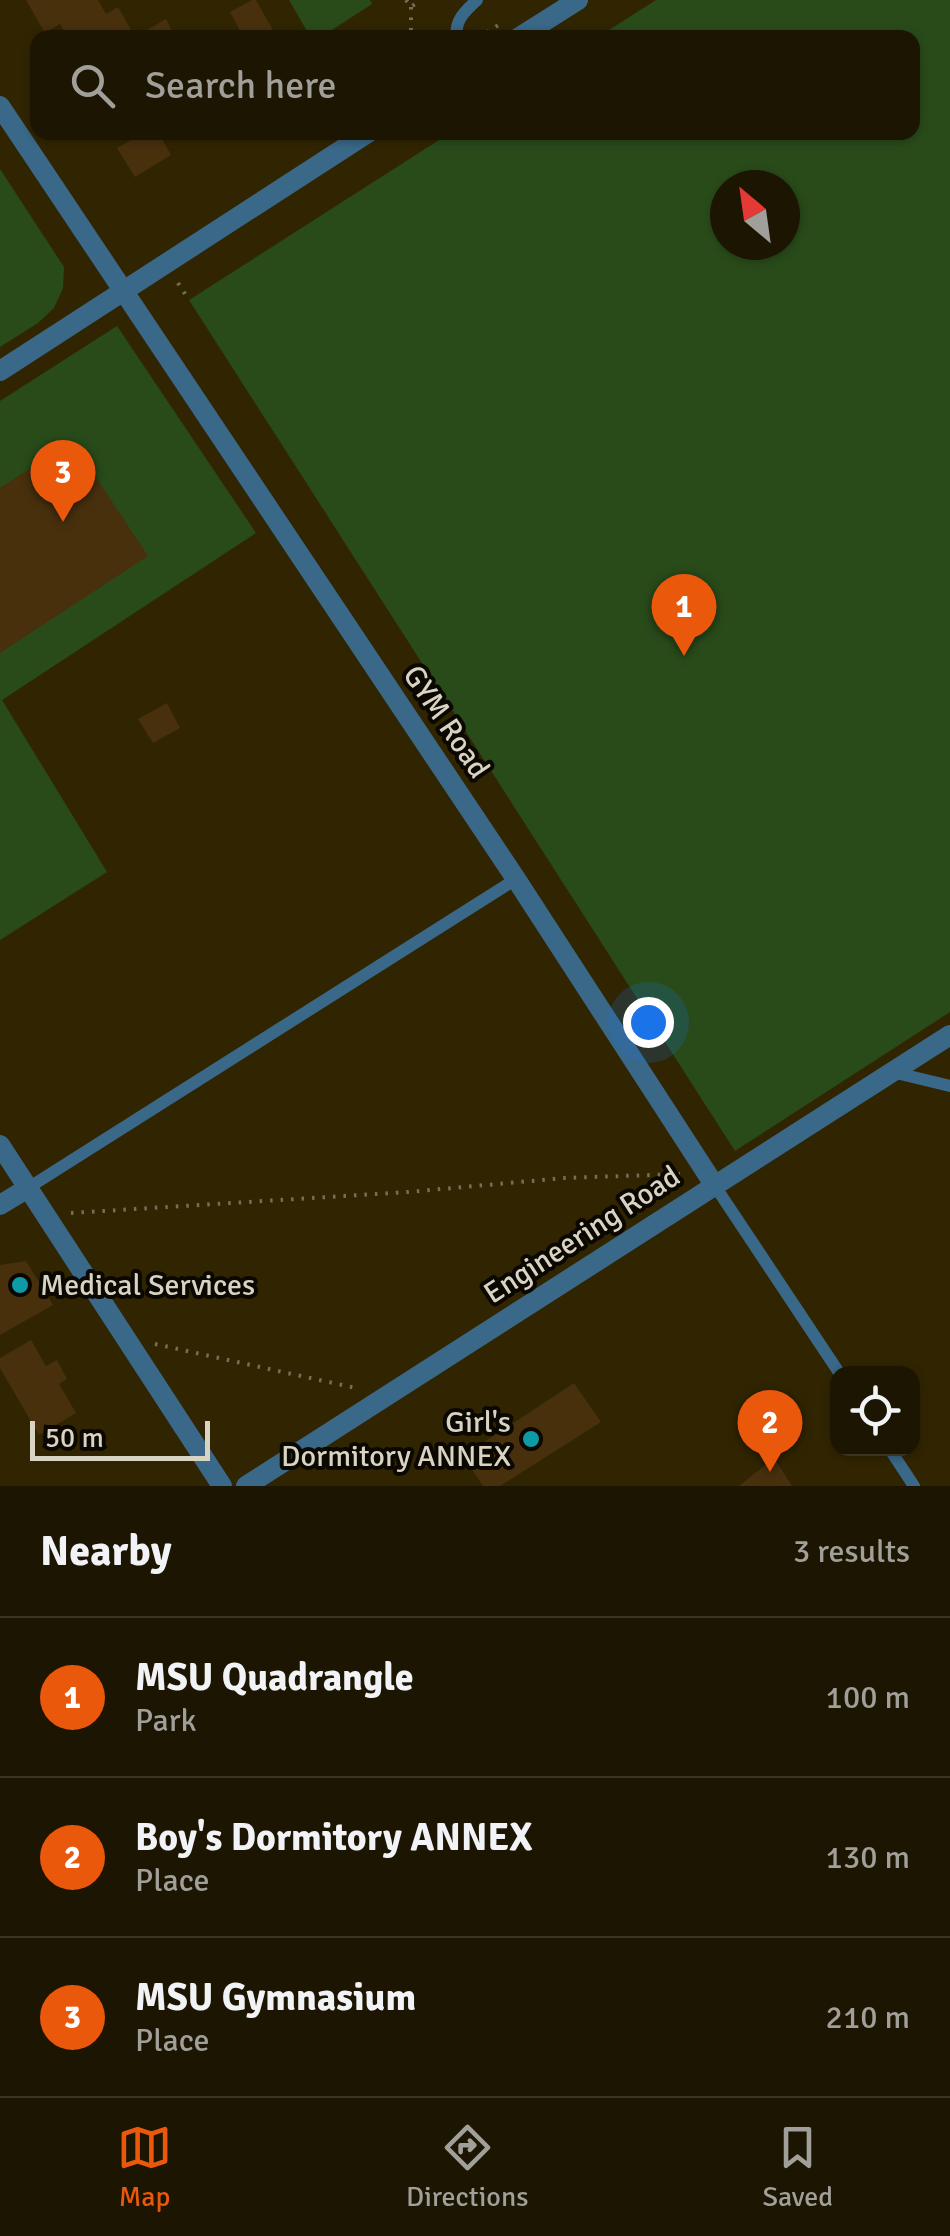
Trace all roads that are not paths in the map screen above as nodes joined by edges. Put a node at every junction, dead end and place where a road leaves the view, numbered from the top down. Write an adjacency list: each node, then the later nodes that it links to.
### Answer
1 (477, 0): 3 (lane)
2 (578, 0): 4 (street)
3 (455, 30)
4 (531, 30)
5 (0, 106): 7 (street, GYM Road)
6 (357, 140): 7 (street)
7 (123, 291): 8 (street); 9 (street, GYM Road)
8 (0, 371)
9 (516, 879): 14 (street, GYM Road); 15 (lane)
10 (950, 1035): 11 (street, Engineering Road)
11 (892, 1072): 12 (lane); 14 (street, Engineering Road)
12 (950, 1086)
13 (0, 1146): 15 (street)
14 (711, 1179): 17 (lane, GYM Road); 20 (street, Engineering Road)
15 (28, 1188): 16 (street); 19 (street)
16 (0, 1204)
17 (835, 1366)
18 (895, 1456): 21 (lane)
19 (222, 1486)
20 (246, 1486)
21 (914, 1486)

